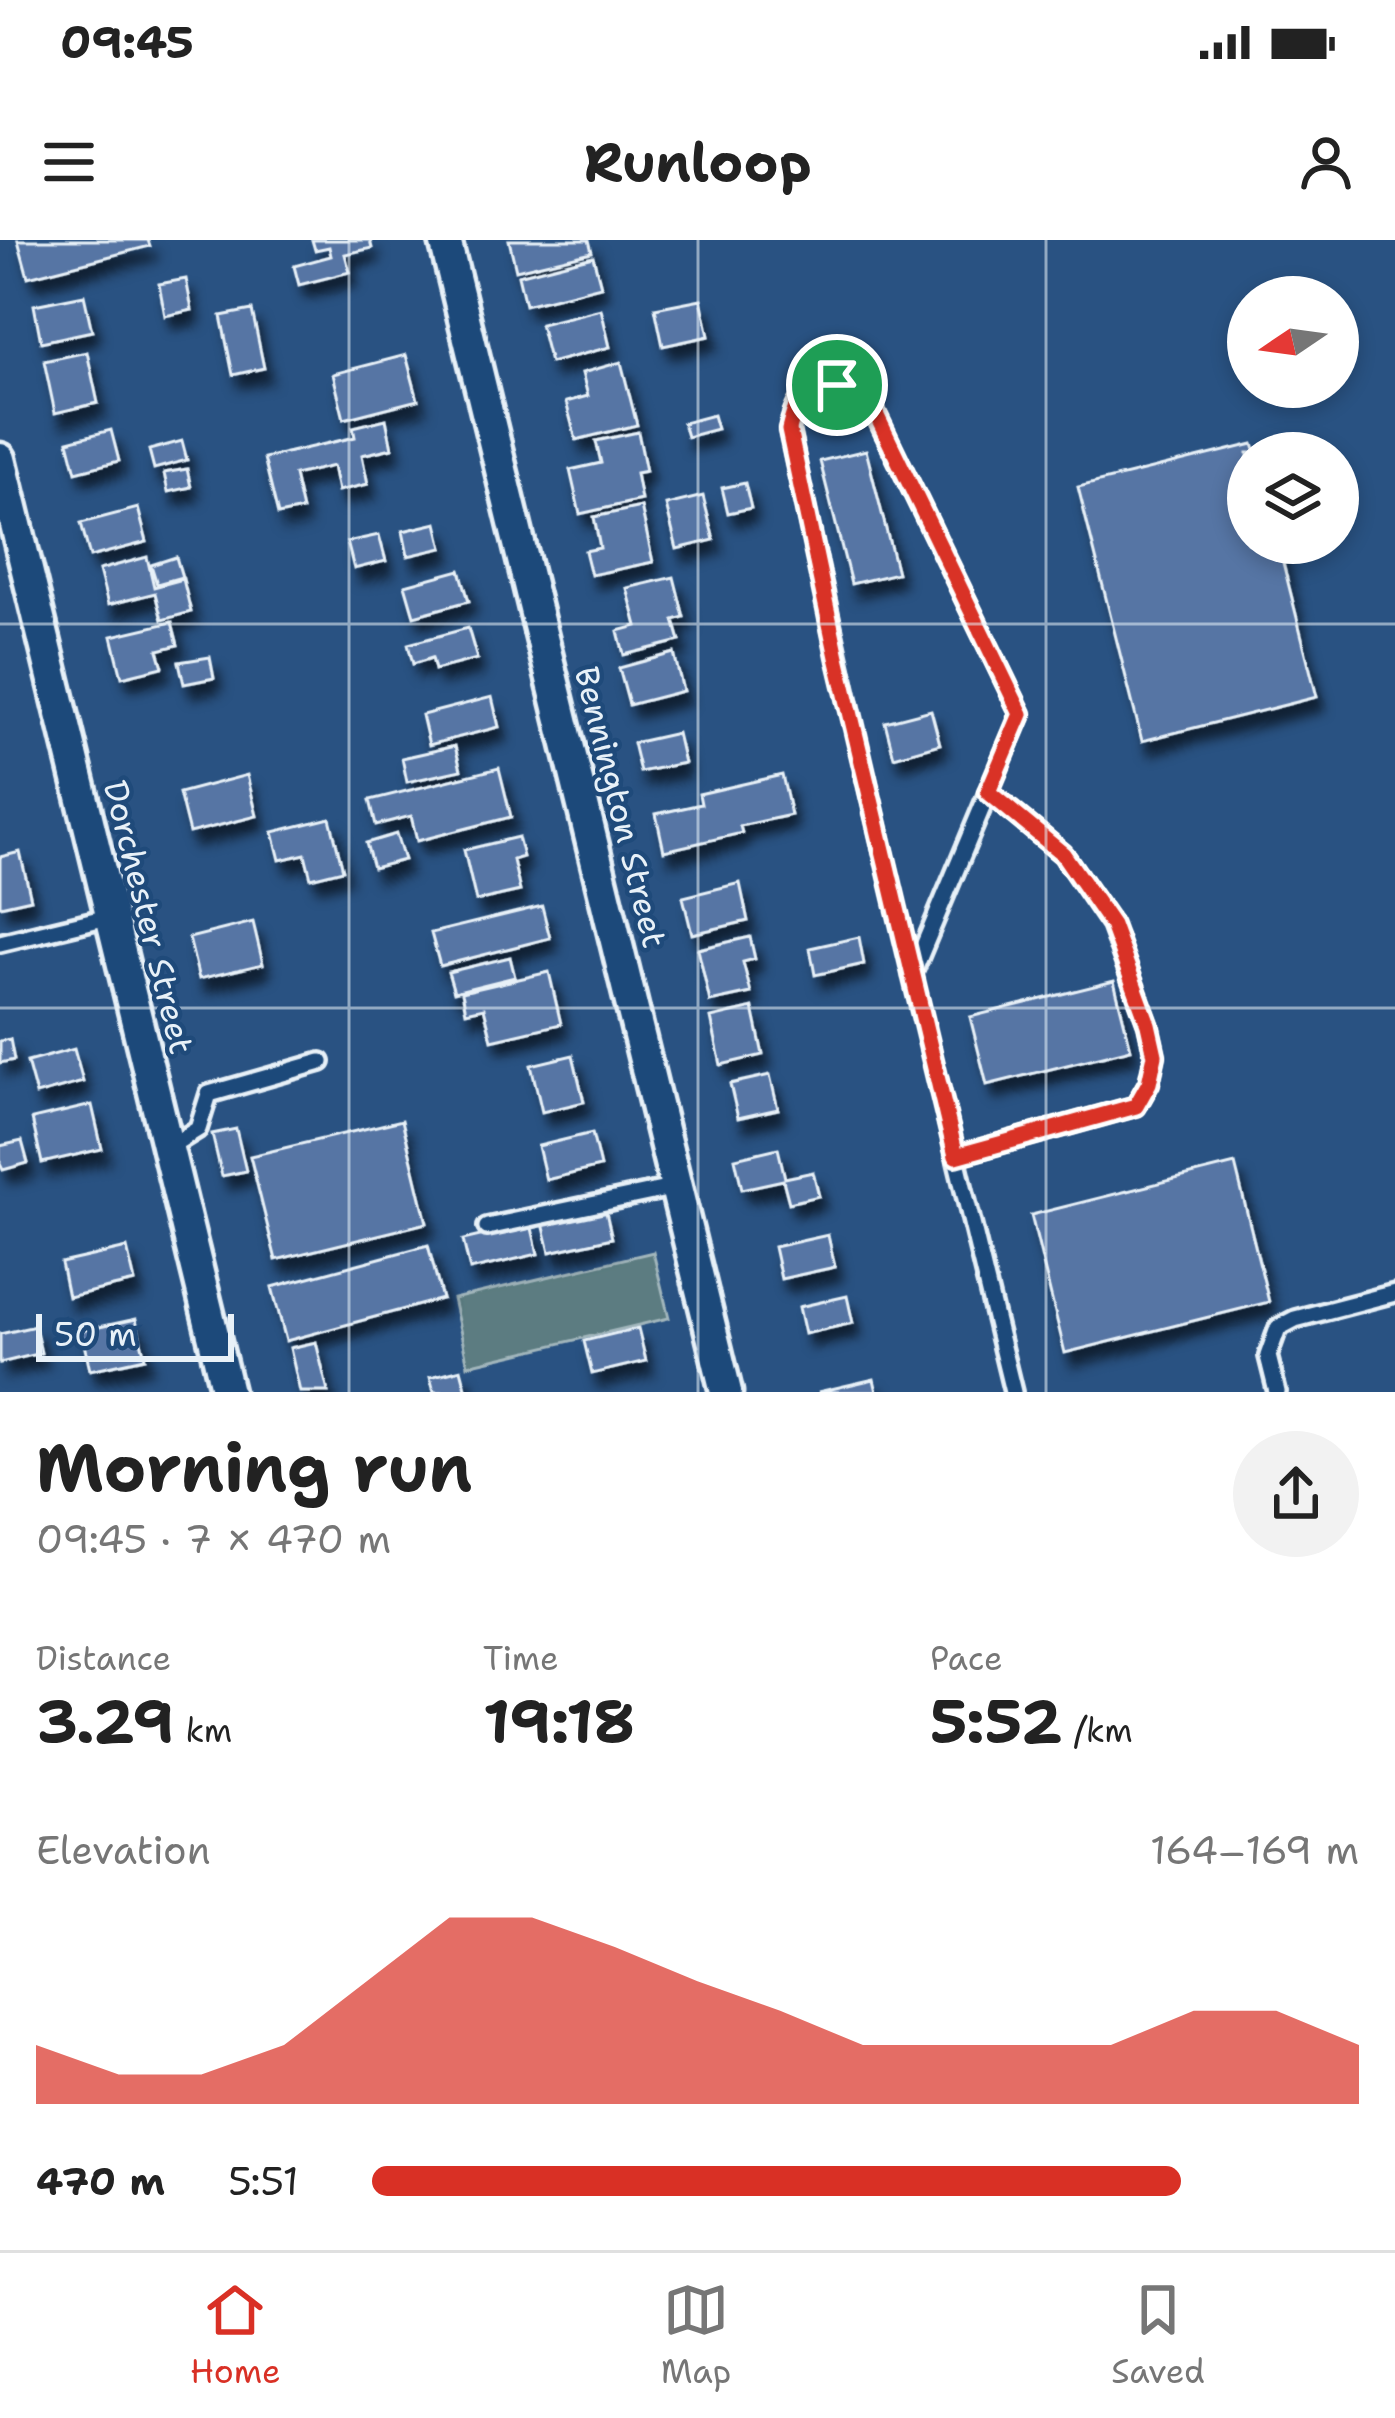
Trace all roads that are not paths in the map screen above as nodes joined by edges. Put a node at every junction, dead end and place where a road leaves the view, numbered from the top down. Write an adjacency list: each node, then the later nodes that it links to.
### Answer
1 (445, 240): 10 (street, Bennington Street)
2 (0, 459): 4 (street, Dorchester Street)
3 (988, 792): 6 (lane); 6 (lane); 9 (lane)
4 (112, 916): 5 (lane); 8 (street, Dorchester Street)
5 (0, 944)
6 (912, 976): 9 (lane)
7 (321, 1062): 8 (lane)
8 (169, 1147): 13 (street, Dorchester Street)
9 (956, 1156): 15 (lane)
10 (676, 1186): 11 (lane); 14 (street, Bennington Street)
11 (487, 1227)
12 (1395, 1293): 16 (lane)
13 (227, 1392)
14 (726, 1392)
15 (1012, 1392)
16 (1277, 1392)

